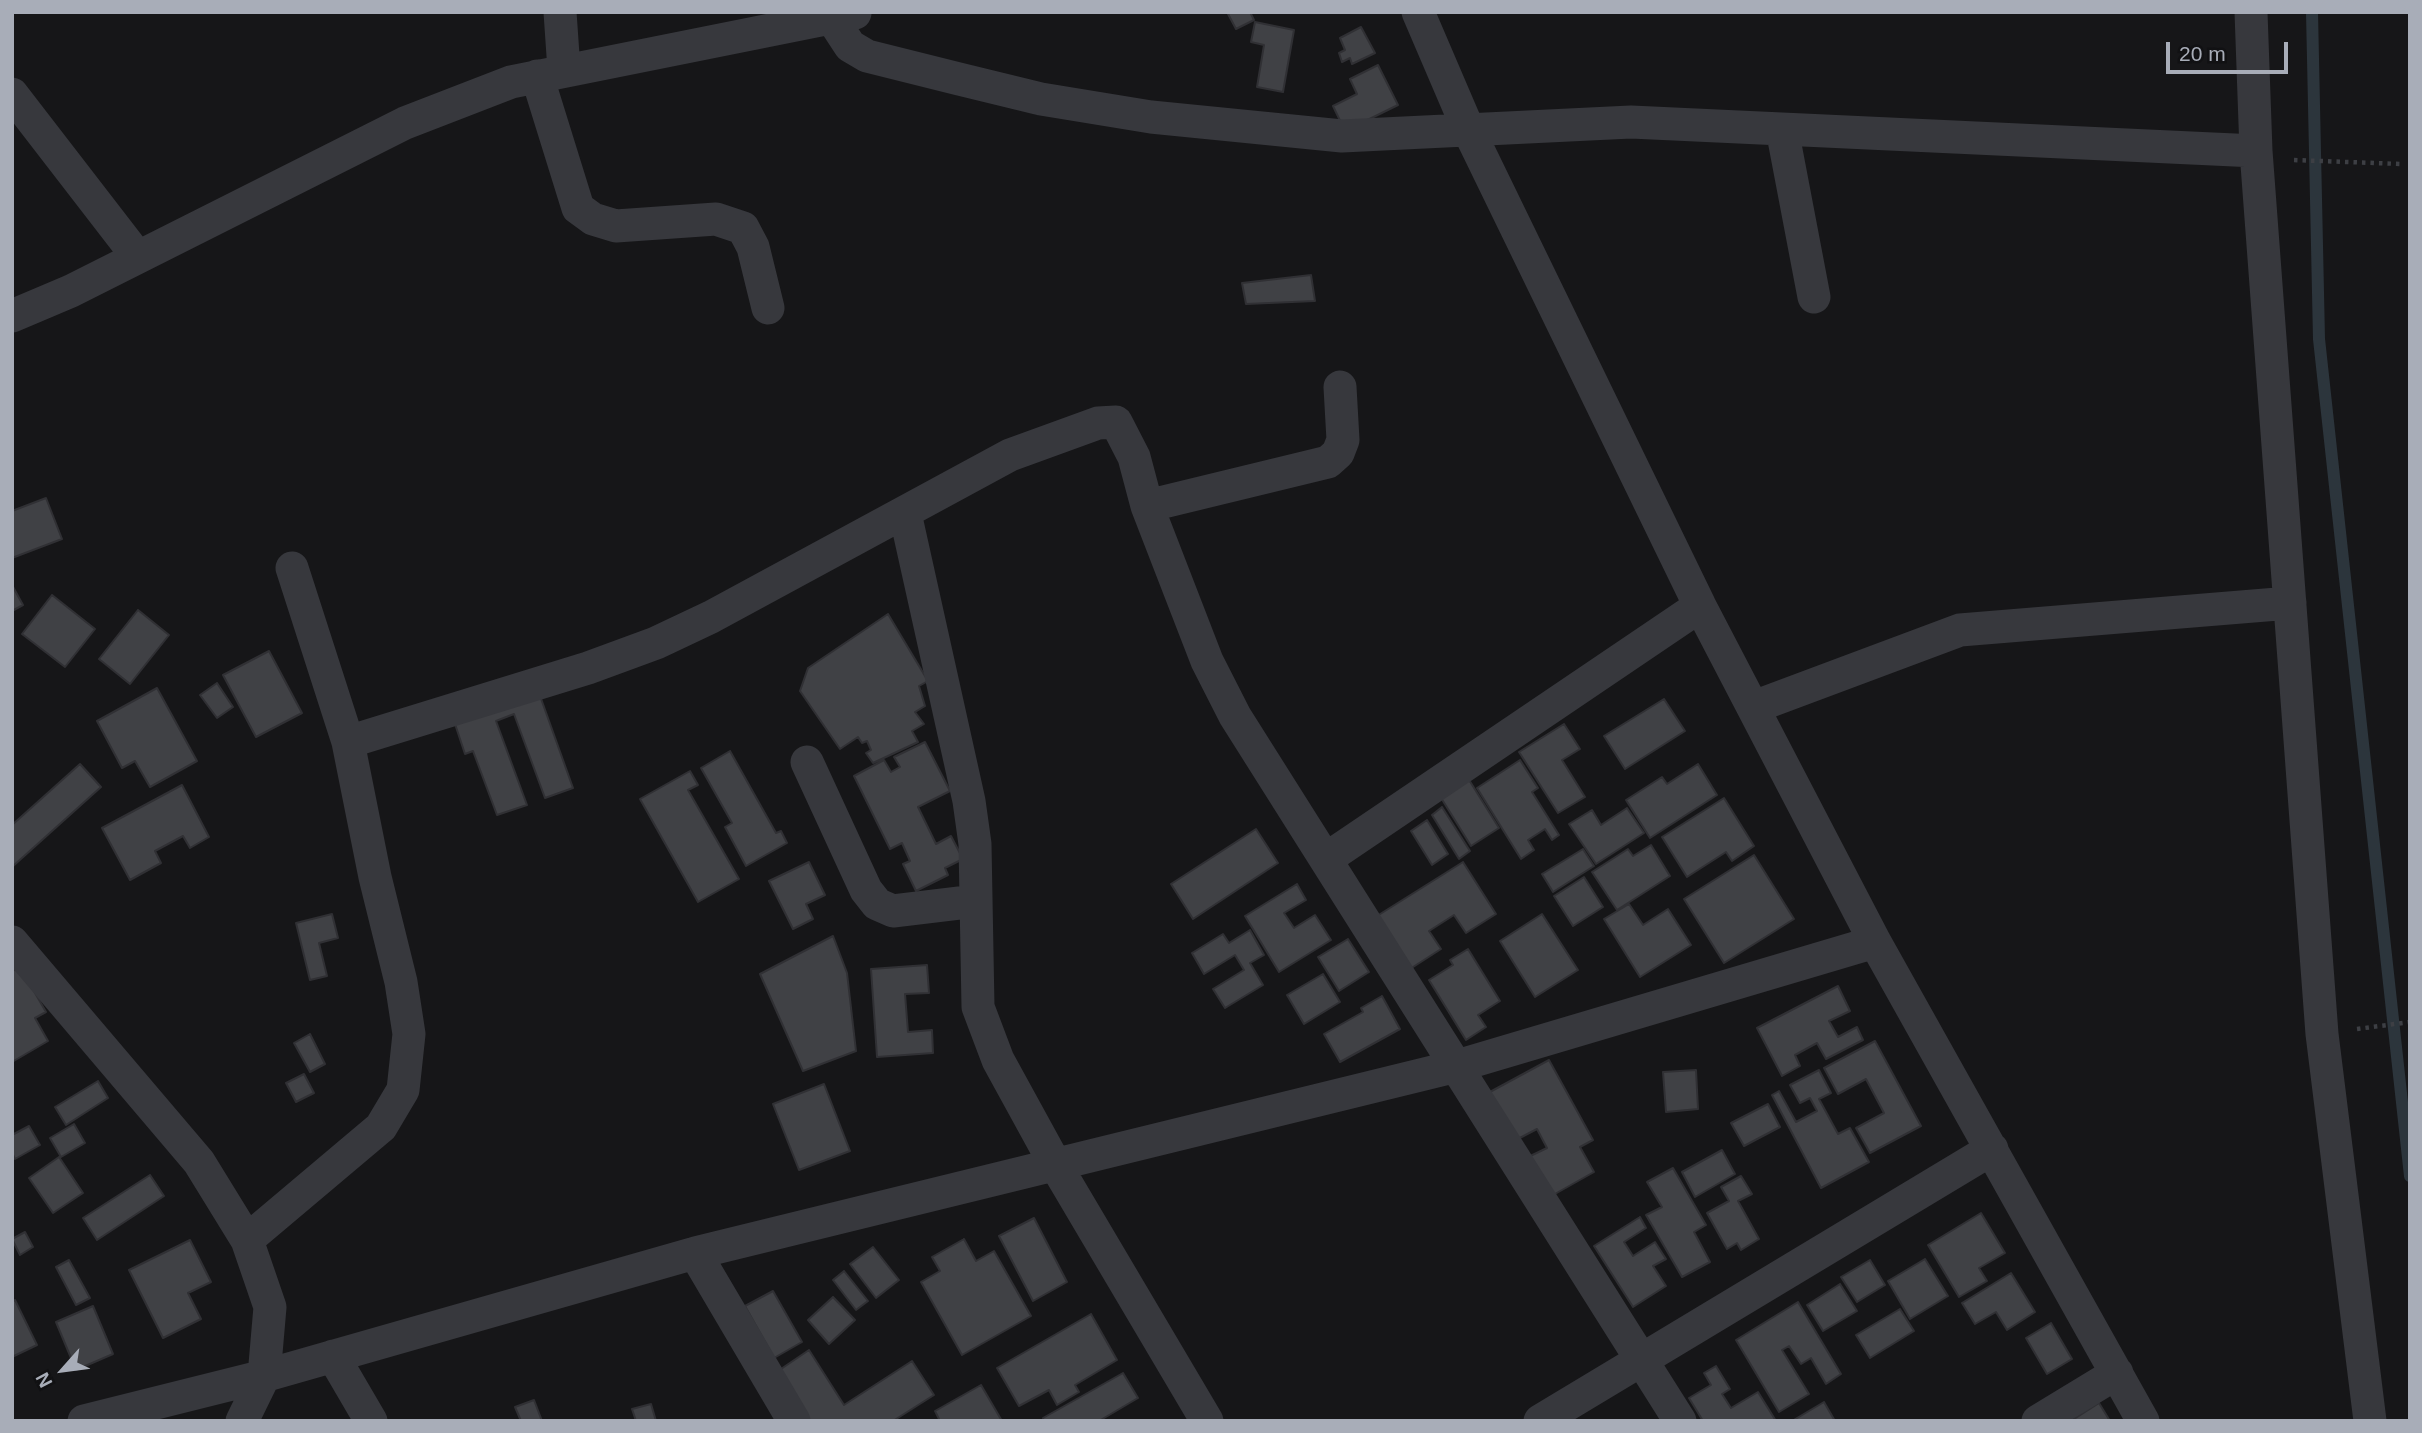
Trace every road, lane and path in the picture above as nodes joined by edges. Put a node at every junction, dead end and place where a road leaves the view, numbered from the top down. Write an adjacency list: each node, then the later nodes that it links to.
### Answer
1 (560, 12): 5 (street)
2 (1418, 12): 8 (street)
3 (2251, 12): 9 (street)
4 (842, 15): 5 (street); 8 (street)
5 (551, 73): 12 (street); 14 (street)
6 (12, 94): 12 (street)
7 (1782, 129): 8 (street); 9 (street); 13 (street)
8 (1469, 131): 21 (street)
9 (2256, 151): 20 (street)
10 (2288, 160): 11 (path)
11 (2401, 164)
12 (137, 256): 15 (street)
13 (1814, 297)
14 (768, 308)
15 (12, 316)
16 (1340, 387): 17 (street)
17 (1147, 506): 18 (street); 25 (street)
18 (905, 513): 23 (street); 26 (street)
19 (292, 568): 23 (street)
20 (2290, 603): 22 (street); 49 (street)
21 (1700, 606): 22 (street); 25 (street)
22 (1754, 708): 28 (street)
23 (348, 742): 34 (street)
24 (807, 762): 26 (street)
25 (1326, 859): 31 (street)
26 (976, 901): 33 (street)
27 (12, 942): 34 (street)
28 (1875, 942): 31 (street); 32 (street)
29 (2410, 1022): 30 (path)
30 (2354, 1029)
31 (1457, 1066): 33 (street); 37 (street)
32 (1992, 1149): 37 (street); 38 (street)
33 (1055, 1164): 35 (street); 44 (street)
34 (247, 1240): 39 (street)
35 (695, 1253): 36 (street); 43 (street)
36 (333, 1356): 39 (street); 42 (street)
37 (1642, 1359): 45 (street); 46 (street)
38 (2117, 1373): 47 (street); 48 (street)
39 (264, 1376): 40 (street); 41 (street)
40 (84, 1421)
41 (242, 1421)
42 (371, 1421)
43 (794, 1421)
44 (1207, 1421)
45 (1540, 1421)
46 (1681, 1421)
47 (2038, 1421)
48 (2143, 1421)
49 (2370, 1421)

